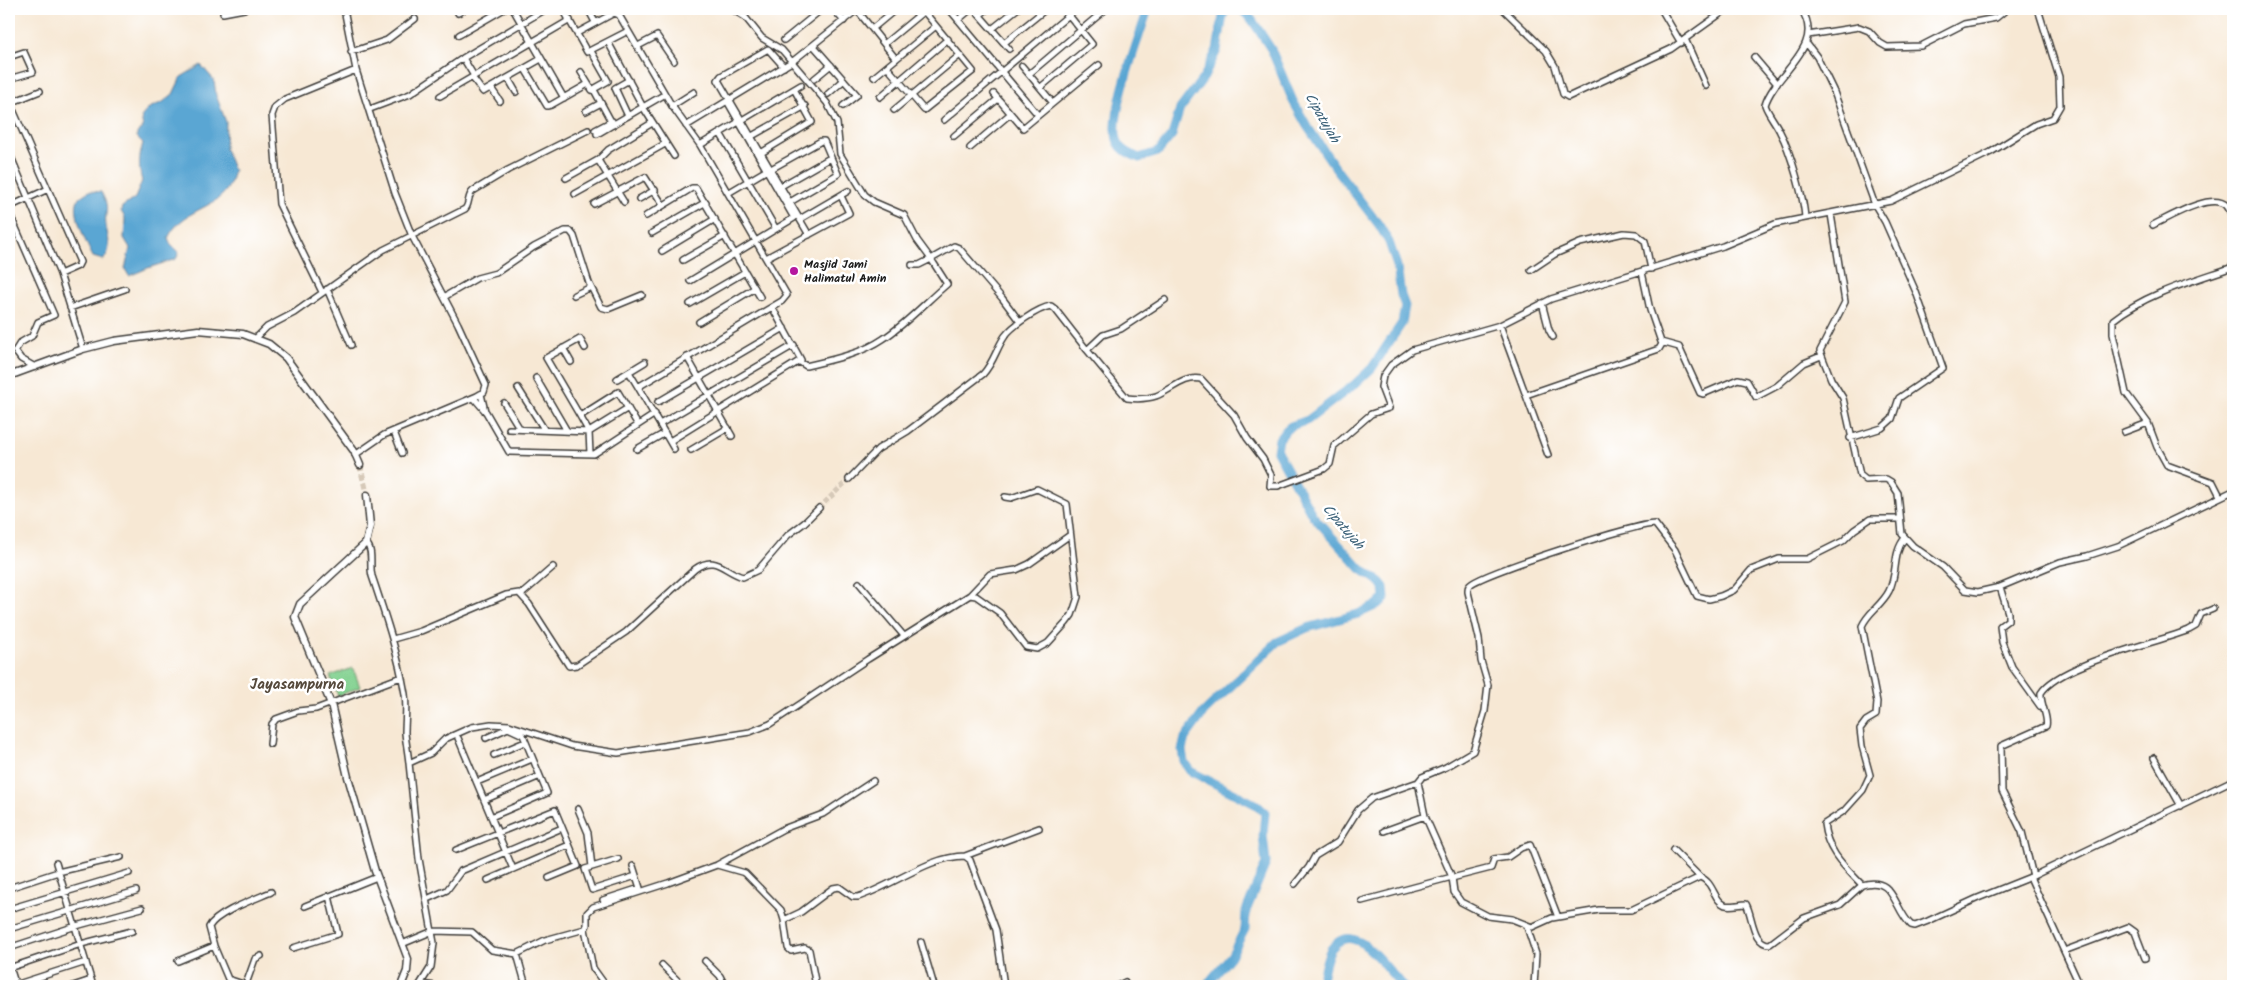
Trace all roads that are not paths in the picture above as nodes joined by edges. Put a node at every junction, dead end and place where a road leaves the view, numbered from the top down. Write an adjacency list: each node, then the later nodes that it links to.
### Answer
1 (244, 9): 29 (street)
2 (344, 9): 59 (street)
3 (465, 9): 30 (street)
4 (504, 9): 45 (street)
5 (513, 9): 38 (street)
6 (546, 9): 38 (street)
7 (563, 9): 34 (street)
8 (588, 9): 37 (street)
9 (732, 9): 66 (street)
10 (822, 9): 48 (street)
11 (833, 9): 36 (street)
12 (857, 9): 36 (street); 40 (street)
13 (896, 9): 40 (street)
14 (948, 9): 35 (street)
15 (973, 9): 31 (street); 35 (street)
16 (988, 9): 31 (street)
17 (1016, 9): 41 (street)
18 (1046, 9): 52 (street)
19 (1064, 9): 32 (street)
20 (1076, 9): 32 (street)
21 (1106, 9): 42 (street)
22 (1503, 9): 49 (street)
23 (1661, 9): 49 (street)
24 (1726, 9): 49 (street)
25 (1801, 9): 46 (street)
26 (2007, 9): 46 (street)
27 (2038, 9): 161 (street)
28 (923, 10): 39 (street); 53 (street)
29 (223, 13)
30 (458, 13)
31 (980, 15): 41 (street)
32 (1069, 15): 42 (street); 76 (street)
33 (415, 19): 59 (street)
34 (570, 20): 44 (street); 51 (street)
35 (958, 20): 76 (street)
36 (844, 21): 55 (street)
37 (596, 22): 43 (street); 44 (street)
38 (521, 24): 51 (street); 63 (street)
39 (936, 26): 47 (street); 64 (street)
40 (872, 29): 53 (street)
41 (992, 29): 52 (street)
42 (1081, 29): 77 (street); 91 (street)
43 (628, 31): 50 (street); 56 (street)
44 (577, 33): 58 (street)
45 (459, 35)
46 (1808, 35): 54 (street)
47 (948, 39): 60 (street); 86 (street)
48 (784, 40)
49 (1683, 41): 90 (street)
50 (608, 42): 58 (street); 83 (street)
51 (531, 43): 65 (street); 78 (street)
52 (1004, 43): 57 (street)
53 (884, 44): 64 (street)
54 (1807, 44): 88 (street); 161 (street)
55 (813, 45): 66 (street); 68 (street)
56 (638, 46): 67 (street); 112 (street)
57 (1009, 49)
58 (591, 51): 81 (street)
59 (351, 52): 74 (street)
60 (960, 55): 103 (street); 103 (street)
61 (1754, 57): 88 (street)
62 (9, 58): 85 (street)
63 (463, 58): 78 (street); 116 (street)
64 (896, 59): 72 (street)
65 (541, 60): 73 (street); 105 (street)
66 (793, 61): 71 (street); 180 (street)
67 (674, 62)
68 (831, 65): 82 (street); 84 (street)
69 (1098, 65): 111 (street)
70 (1022, 66): 77 (street)
71 (784, 67): 107 (street); 107 (street)
72 (886, 67): 79 (street); 86 (street)
73 (525, 69): 80 (street); 105 (street)
74 (356, 70): 116 (street); 193 (street)
75 (581, 72): 87 (street)
76 (1001, 72): 120 (street); 123 (street)
77 (1029, 74): 91 (street)
78 (473, 76): 92 (street); 101 (street)
79 (874, 77)
80 (508, 78): 92 (street); 97 (street)
81 (608, 79): 93 (street); 95 (street)
82 (814, 79)
83 (629, 80): 93 (street); 115 (street)
84 (844, 80): 99 (street); 114 (street)
85 (9, 81): 108 (street)
86 (899, 81): 103 (street); 104 (street)
87 (588, 84): 95 (street); 105 (street)
88 (1777, 84): 166 (street)
89 (801, 85): 94 (street)
90 (1706, 86)
91 (1041, 87): 111 (street)
92 (491, 88): 109 (street)
93 (615, 88): 121 (street)
94 (794, 89): 113 (street); 125 (street)
95 (594, 90): 110 (street)
96 (40, 91): 108 (street)
97 (516, 92)
98 (694, 92): 112 (street)
99 (828, 94)
100 (994, 94): 106 (street)
101 (440, 96)
102 (662, 96): 115 (street)
103 (911, 96): 117 (street)
104 (880, 97)
105 (564, 98)
106 (998, 99): 119 (street); 133 (street)
107 (728, 100): 125 (street); 128 (street)
108 (15, 101): 122 (street)
109 (500, 101)
110 (601, 103): 118 (street); 126 (street)
111 (1053, 103): 120 (street)
112 (672, 106): 128 (street)
113 (804, 106): 132 (street); 138 (street)
114 (843, 106)
115 (643, 108): 121 (street); 127 (street)
116 (370, 109): 173 (street)
117 (894, 110)
118 (586, 111)
119 (1010, 114): 120 (street); 136 (street)
120 (1038, 115)
121 (628, 116): 126 (street)
122 (16, 118): 124 (street); 147 (street)
123 (944, 120)
124 (9, 121)
125 (741, 121): 131 (street); 132 (street); 142 (street)
126 (612, 123): 130 (street)
127 (652, 124): 134 (street); 141 (street)
128 (686, 126): 135 (street)
129 (588, 130): 173 (street)
130 (596, 132)
131 (720, 133): 135 (street); 145 (street)
132 (752, 136): 138 (street)
133 (954, 136)
134 (665, 144): 139 (street); 143 (street)
135 (700, 145): 151 (street)
136 (970, 148)
137 (9, 152): 154 (street)
138 (761, 153): 142 (street)
139 (674, 156)
140 (830, 158): 142 (street); 146 (street); 158 (street)
141 (598, 160): 143 (street); 144 (street)
142 (769, 170): 145 (street); 146 (street); 171 (street)
143 (608, 176): 149 (street); 152 (street)
144 (566, 178)
145 (748, 181): 151 (street); 171 (street)
146 (781, 186): 158 (street)
147 (48, 189): 154 (street); 188 (street)
148 (655, 190): 149 (street); 155 (street); 160 (street)
149 (618, 191): 156 (street); 159 (street)
150 (848, 191): 153 (street)
151 (728, 193): 176 (street)
152 (575, 194)
153 (841, 196): 168 (street); 175 (street)
154 (29, 198): 162 (street); 188 (street)
155 (638, 199)
156 (624, 202)
157 (706, 202): 160 (street); 167 (street); 172 (street)
158 (790, 202): 168 (street)
159 (594, 204)
160 (664, 205): 165 (street)
161 (1876, 205): 164 (street); 253 (street)
162 (9, 207)
163 (9, 212): 221 (street)
164 (1831, 214): 166 (street); 216 (street)
165 (646, 216)
166 (1805, 218): 184 (street)
167 (715, 219): 174 (street); 177 (street)
168 (800, 219): 175 (street)
169 (2233, 221): 170 (street)
170 (2153, 226)
171 (776, 229): 176 (street)
172 (652, 234)
173 (412, 236): 193 (street); 196 (street)
174 (725, 236): 178 (street); 181 (street)
175 (807, 236): 179 (street)
176 (756, 241): 178 (street); 179 (street)
177 (662, 251)
178 (736, 254): 186 (street); 189 (street)
179 (766, 258): 201 (street)
180 (931, 259): 182 (street); 204 (street); 220 (street)
181 (682, 260)
182 (912, 265)
183 (2233, 267): 240 (street)
184 (1651, 269): 185 (street); 187 (street)
185 (1531, 270)
186 (745, 272): 191 (street); 200 (street)
187 (1642, 272): 199 (street); 209 (street)
188 (60, 274): 202 (street)
189 (690, 281)
190 (591, 287): 194 (street); 195 (street); 196 (street)
191 (755, 288): 197 (street); 203 (street)
192 (126, 289): 202 (street)
193 (325, 290): 208 (street); 210 (street)
194 (574, 295)
195 (642, 295)
196 (444, 297): 229 (street)
197 (760, 297)
198 (1165, 300): 215 (street)
199 (1542, 303): 205 (street); 207 (street)
200 (690, 304)
201 (772, 307): 206 (street); 217 (street)
202 (70, 308): 214 (street)
203 (699, 322)
204 (1020, 322): 215 (street); 263 (street)
205 (1500, 326): 215 (street); 231 (street)
206 (784, 328): 211 (street); 225 (street)
207 (1553, 336)
208 (256, 338): 214 (street); 260 (street)
209 (1662, 344): 216 (street); 231 (street)
210 (351, 345)
211 (794, 345): 220 (street); 230 (street)
212 (563, 348): 213 (street); 218 (street); 239 (street)
213 (585, 348)
214 (83, 349): 221 (street)
215 (1087, 350)
216 (1821, 356): 253 (street)
217 (687, 357): 225 (street); 227 (street)
218 (571, 362)
219 (645, 362): 222 (street)
220 (800, 362): 237 (street)
221 (35, 367): 223 (street)
222 (629, 372): 226 (street); 227 (street)
223 (9, 376)
224 (536, 378): 247 (street)
225 (699, 378): 230 (street); 233 (street)
226 (616, 379)
227 (638, 387): 238 (street)
228 (518, 388): 246 (street)
229 (481, 394): 232 (street); 236 (street)
230 (709, 395): 237 (street); 241 (street)
231 (1526, 395): 261 (street)
232 (474, 398): 236 (street); 248 (street)
233 (658, 402)
234 (504, 403): 245 (street)
235 (628, 408): 239 (street); 242 (street); 249 (street)
236 (486, 412): 259 (street)
237 (719, 412): 243 (street); 254 (street)
238 (655, 414): 241 (street); 242 (street)
239 (580, 416): 249 (street)
240 (2148, 422): 250 (street); 266 (street)
241 (660, 424): 251 (street)
242 (638, 425): 259 (street)
243 (728, 428): 252 (street); 257 (street)
244 (509, 429): 245 (street)
245 (520, 429): 246 (street)
246 (544, 429): 247 (street)
247 (567, 431): 249 (street)
248 (394, 432): 258 (street); 260 (street)
249 (589, 432): 259 (street)
250 (2124, 432)
251 (665, 433): 254 (street); 255 (street)
252 (732, 436)
253 (1850, 438): 269 (street)
254 (670, 441): 256 (street)
255 (638, 449)
256 (674, 449)
257 (691, 450)
258 (402, 453)
259 (590, 454)
260 (355, 455): 262 (street)
261 (1548, 455)
262 (360, 465)
263 (849, 479)
264 (2233, 491): 266 (street)
265 (367, 495): 272 (street)
266 (2220, 496): 275 (street)
267 (1005, 497): 270 (street)
268 (819, 508): 276 (street)
269 (1900, 519): 271 (street); 296 (street)
270 (1070, 535): 277 (street); 277 (street)
271 (1905, 538): 275 (street); 330 (street)
272 (366, 543): 280 (street); 282 (street)
273 (552, 567): 276 (street)
274 (859, 583): 279 (street)
275 (2000, 587): 283 (street)
276 (522, 594): 280 (street)
277 (970, 595): 279 (street)
278 (2213, 609): 283 (street)
279 (904, 636): 291 (street)
280 (393, 640): 281 (street)
281 (401, 677): 282 (street); 291 (street)
282 (331, 704): 287 (street); 323 (street)
283 (2042, 709): 326 (street)
284 (458, 738): 295 (street)
285 (486, 738): 286 (street)
286 (525, 742): 288 (street); 290 (street)
287 (270, 744)
288 (494, 755)
289 (2154, 758): 298 (street)
290 (532, 759): 292 (street); 295 (street)
291 (409, 763): 336 (street)
292 (540, 776): 297 (street); 301 (street)
293 (873, 780): 314 (street)
294 (2233, 780): 298 (street)
295 (476, 782): 297 (street)
296 (1418, 782): 300 (street); 329 (street)
297 (484, 800): 301 (street)
298 (2181, 806): 326 (street)
299 (578, 809): 317 (street)
300 (1425, 816): 304 (street); 324 (street)
301 (491, 817): 305 (street)
302 (562, 828): 305 (street); 306 (street); 309 (street)
303 (1038, 828): 310 (street)
304 (1384, 831)
305 (498, 834): 307 (street); 309 (street)
306 (570, 846): 315 (street); 318 (street)
307 (456, 850)
308 (1673, 850): 325 (street)
309 (506, 852): 318 (street); 336 (street)
310 (965, 856): 344 (street); 380 (street)
311 (121, 857): 320 (street)
312 (618, 859): 317 (street)
313 (56, 863): 320 (street)
314 (717, 865): 344 (street); 348 (street)
315 (578, 866): 319 (street); 327 (street)
316 (633, 866): 322 (street)
317 (592, 867): 319 (street)
318 (513, 869): 328 (street)
319 (585, 869): 322 (street)
320 (58, 872): 331 (street); 333 (street)
321 (129, 873): 333 (street)
322 (636, 876): 338 (street)
323 (377, 877): 335 (street); 353 (street)
324 (1452, 877): 337 (street); 343 (street); 346 (street)
325 (1700, 877): 330 (street); 343 (street)
326 (2031, 877): 330 (street); 357 (street)
327 (549, 878)
328 (488, 880)
329 (1296, 884)
330 (1862, 885)
331 (9, 888)
332 (136, 891): 342 (street)
333 (63, 892): 341 (street); 342 (street)
334 (271, 892): 354 (street)
335 (329, 896): 339 (street); 356 (street)
336 (427, 898): 350 (street)
337 (1362, 901)
338 (596, 902)
339 (305, 906)
340 (142, 908): 345 (street)
341 (9, 909)
342 (70, 910): 345 (street); 347 (street)
343 (1558, 917): 346 (street)
344 (784, 920): 378 (street)
345 (76, 926): 352 (street); 355 (street)
346 (1527, 927): 382 (street)
347 (9, 929)
348 (585, 929): 358 (street); 375 (street)
349 (132, 931): 352 (street)
350 (433, 931): 353 (street); 358 (street); 369 (street)
351 (921, 942): 379 (street)
352 (81, 944): 363 (street); 365 (street)
353 (402, 944): 372 (street)
354 (214, 946): 361 (street); 368 (street)
355 (9, 948)
356 (293, 948)
357 (2064, 951): 360 (street); 383 (street)
358 (517, 954): 374 (street)
359 (261, 956): 368 (street)
360 (2145, 958)
361 (178, 961)
362 (705, 961): 377 (street)
363 (86, 962): 367 (street); 370 (street)
364 (662, 965): 376 (street)
365 (9, 966): 370 (street)
366 (1125, 982): 381 (street)
367 (92, 983): 371 (street)
368 (248, 985)
369 (420, 985): 373 (street)
370 (14, 986)
371 (73, 986)
372 (400, 986)
373 (435, 986)
374 (526, 986)
375 (606, 986)
376 (683, 986)
377 (725, 986)
378 (816, 986)
379 (934, 986)
380 (1004, 986)
381 (1117, 986)
382 (1534, 986)
383 (2080, 986)

